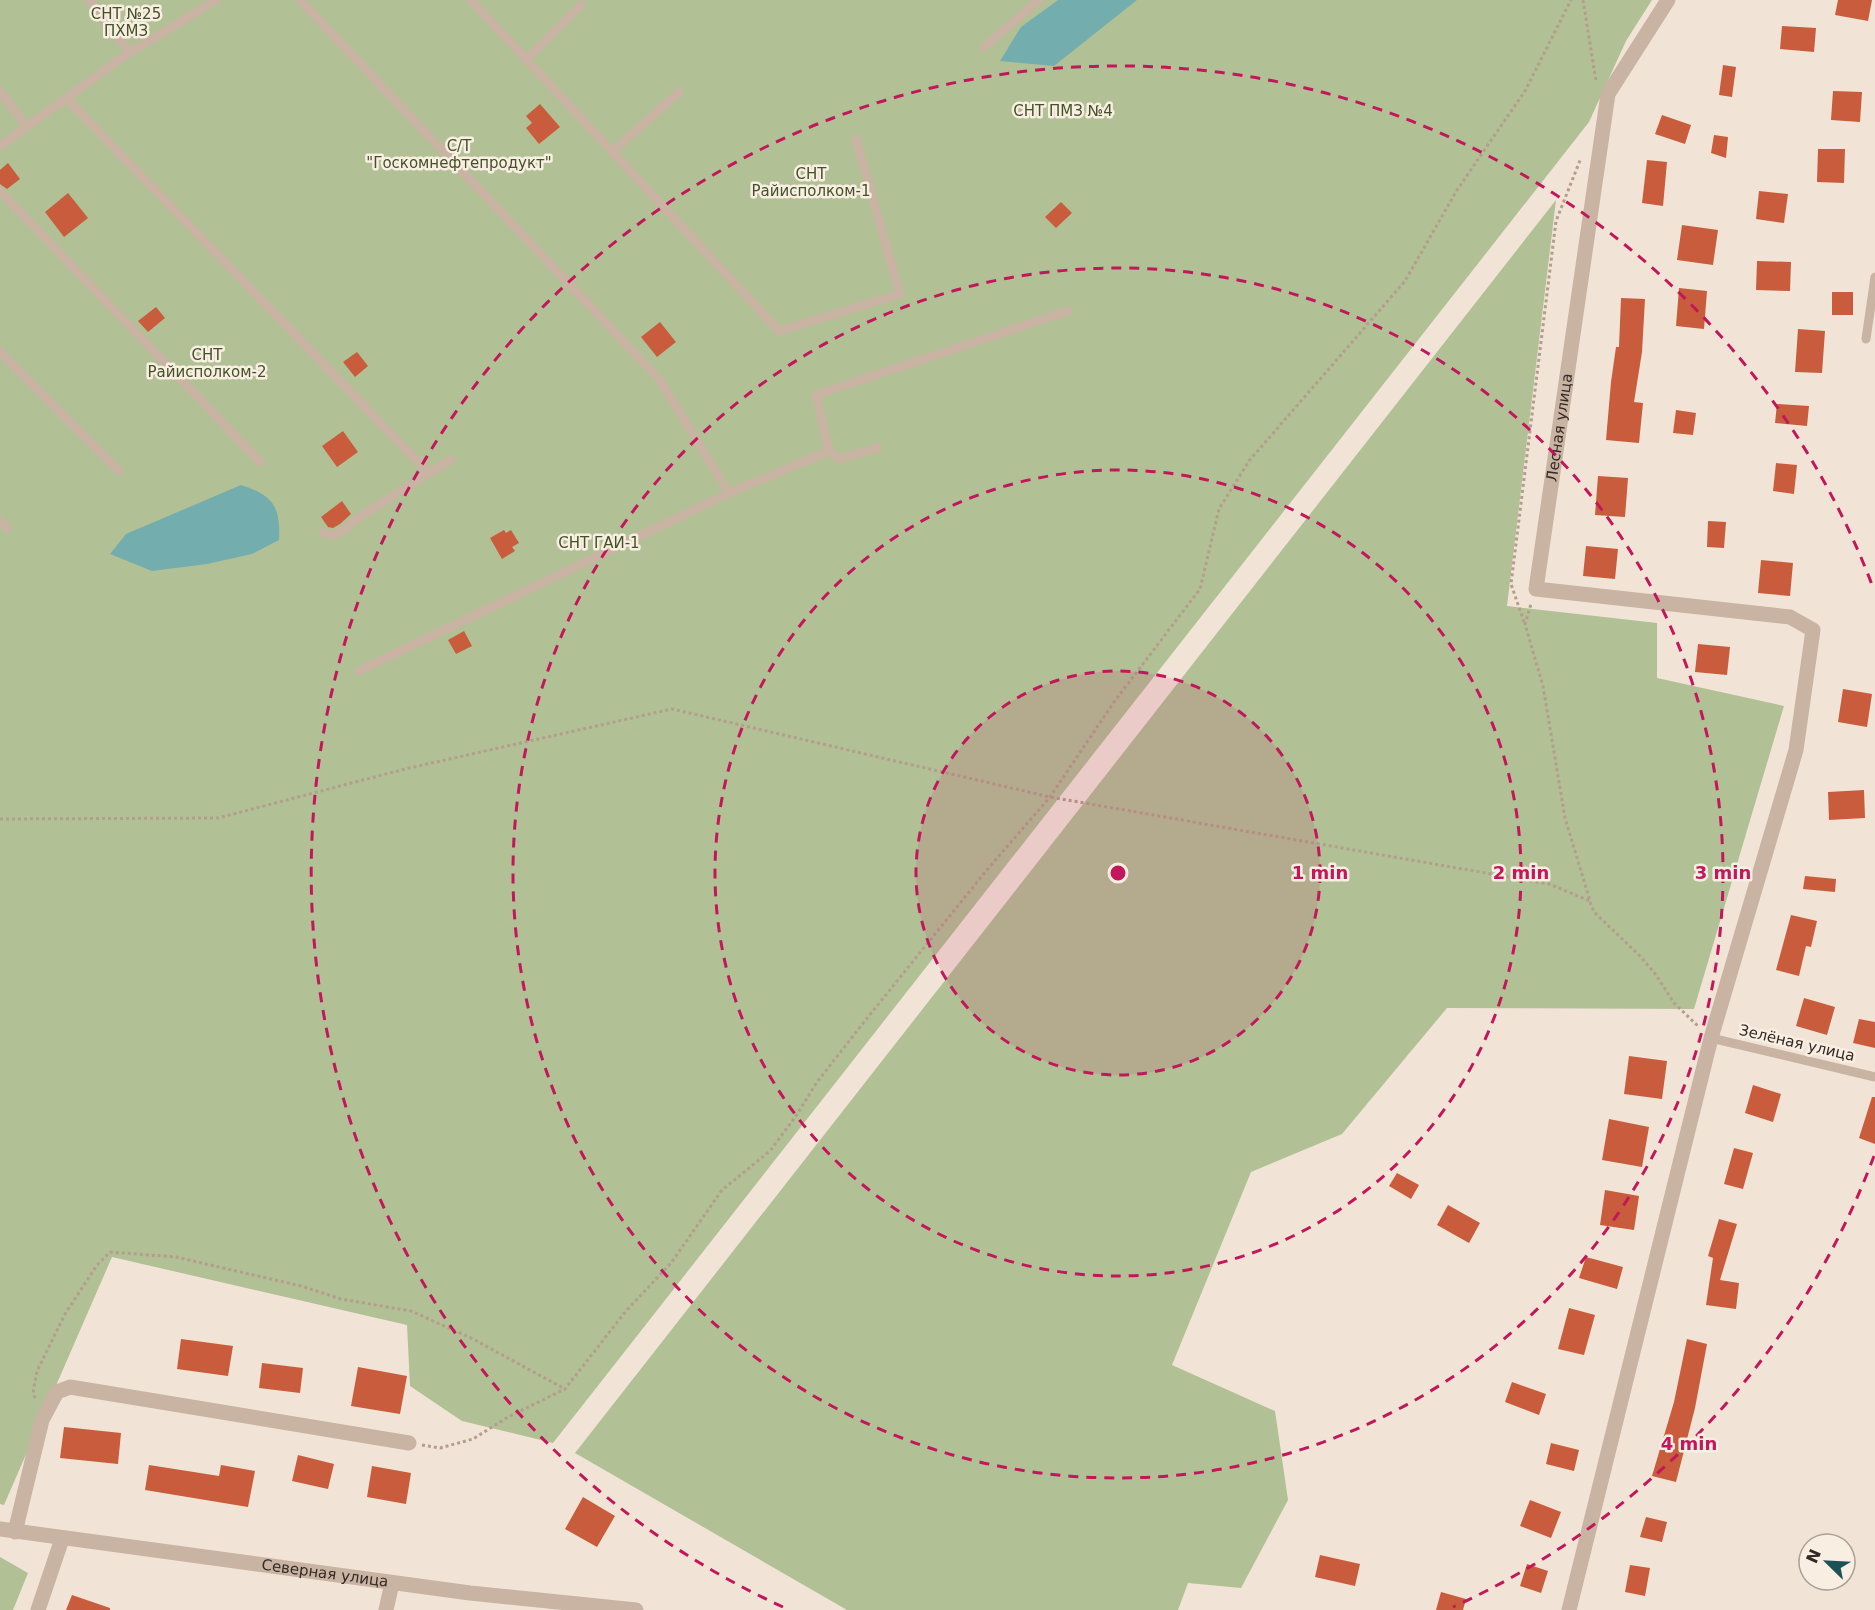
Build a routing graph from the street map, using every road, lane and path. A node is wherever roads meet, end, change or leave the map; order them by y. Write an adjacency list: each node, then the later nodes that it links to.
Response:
1 (90, 0): 11 (lane)
2 (216, 0): 11 (lane)
3 (300, 0): 33 (lane)
4 (471, 0): 12 (lane)
5 (1039, 0): 10 (lane)
6 (1571, 0): 38 (path)
7 (1583, 0): 13 (path)
8 (1668, 0): 35 (street, Лесная улица)
9 (581, 5): 12 (lane)
10 (984, 47)
11 (130, 53): 16 (lane)
12 (526, 60): 21 (lane)
13 (1598, 88)
14 (0, 91): 17 (lane)
15 (680, 92): 21 (lane)
16 (66, 98): 17 (lane); 32 (lane)
17 (27, 126): 19 (lane)
18 (856, 139): 21 (lane)
19 (0, 146)
20 (1585, 150): 36 (path)
21 (612, 152)
22 (0, 191): 30 (lane)
23 (1875, 277): 25 (lane)
24 (1068, 311): 28 (lane)
25 (1866, 339)
26 (0, 352): 31 (lane)
27 (877, 448): 28 (lane)
28 (829, 451): 33 (lane)
29 (451, 460): 32 (lane)
30 (260, 462)
31 (119, 471)
32 (429, 473): 34 (lane)
33 (729, 493): 37 (lane)
34 (323, 533)
35 (1536, 589): 36 (path); 41 (street)
36 (1525, 624): 40 (path)
37 (359, 671)
38 (1050, 797): 39 (path); 40 (path); 43 (path)
39 (0, 819)
40 (1590, 901): 41 (path)
41 (1711, 1038): 42 (lane, Зелёная улица); 52 (street)
42 (1875, 1077)
43 (565, 1389): 44 (path); 45 (path)
44 (42, 1420): 45 (street); 46 (street)
45 (410, 1443)
46 (8, 1530): 47 (street, Северная улица)
47 (62, 1539): 48 (street, Северная улица); 49 (street)
48 (392, 1583): 50 (street); 51 (street, Северная улица)
49 (38, 1610)
50 (386, 1610)
51 (636, 1610)
52 (1569, 1610)

